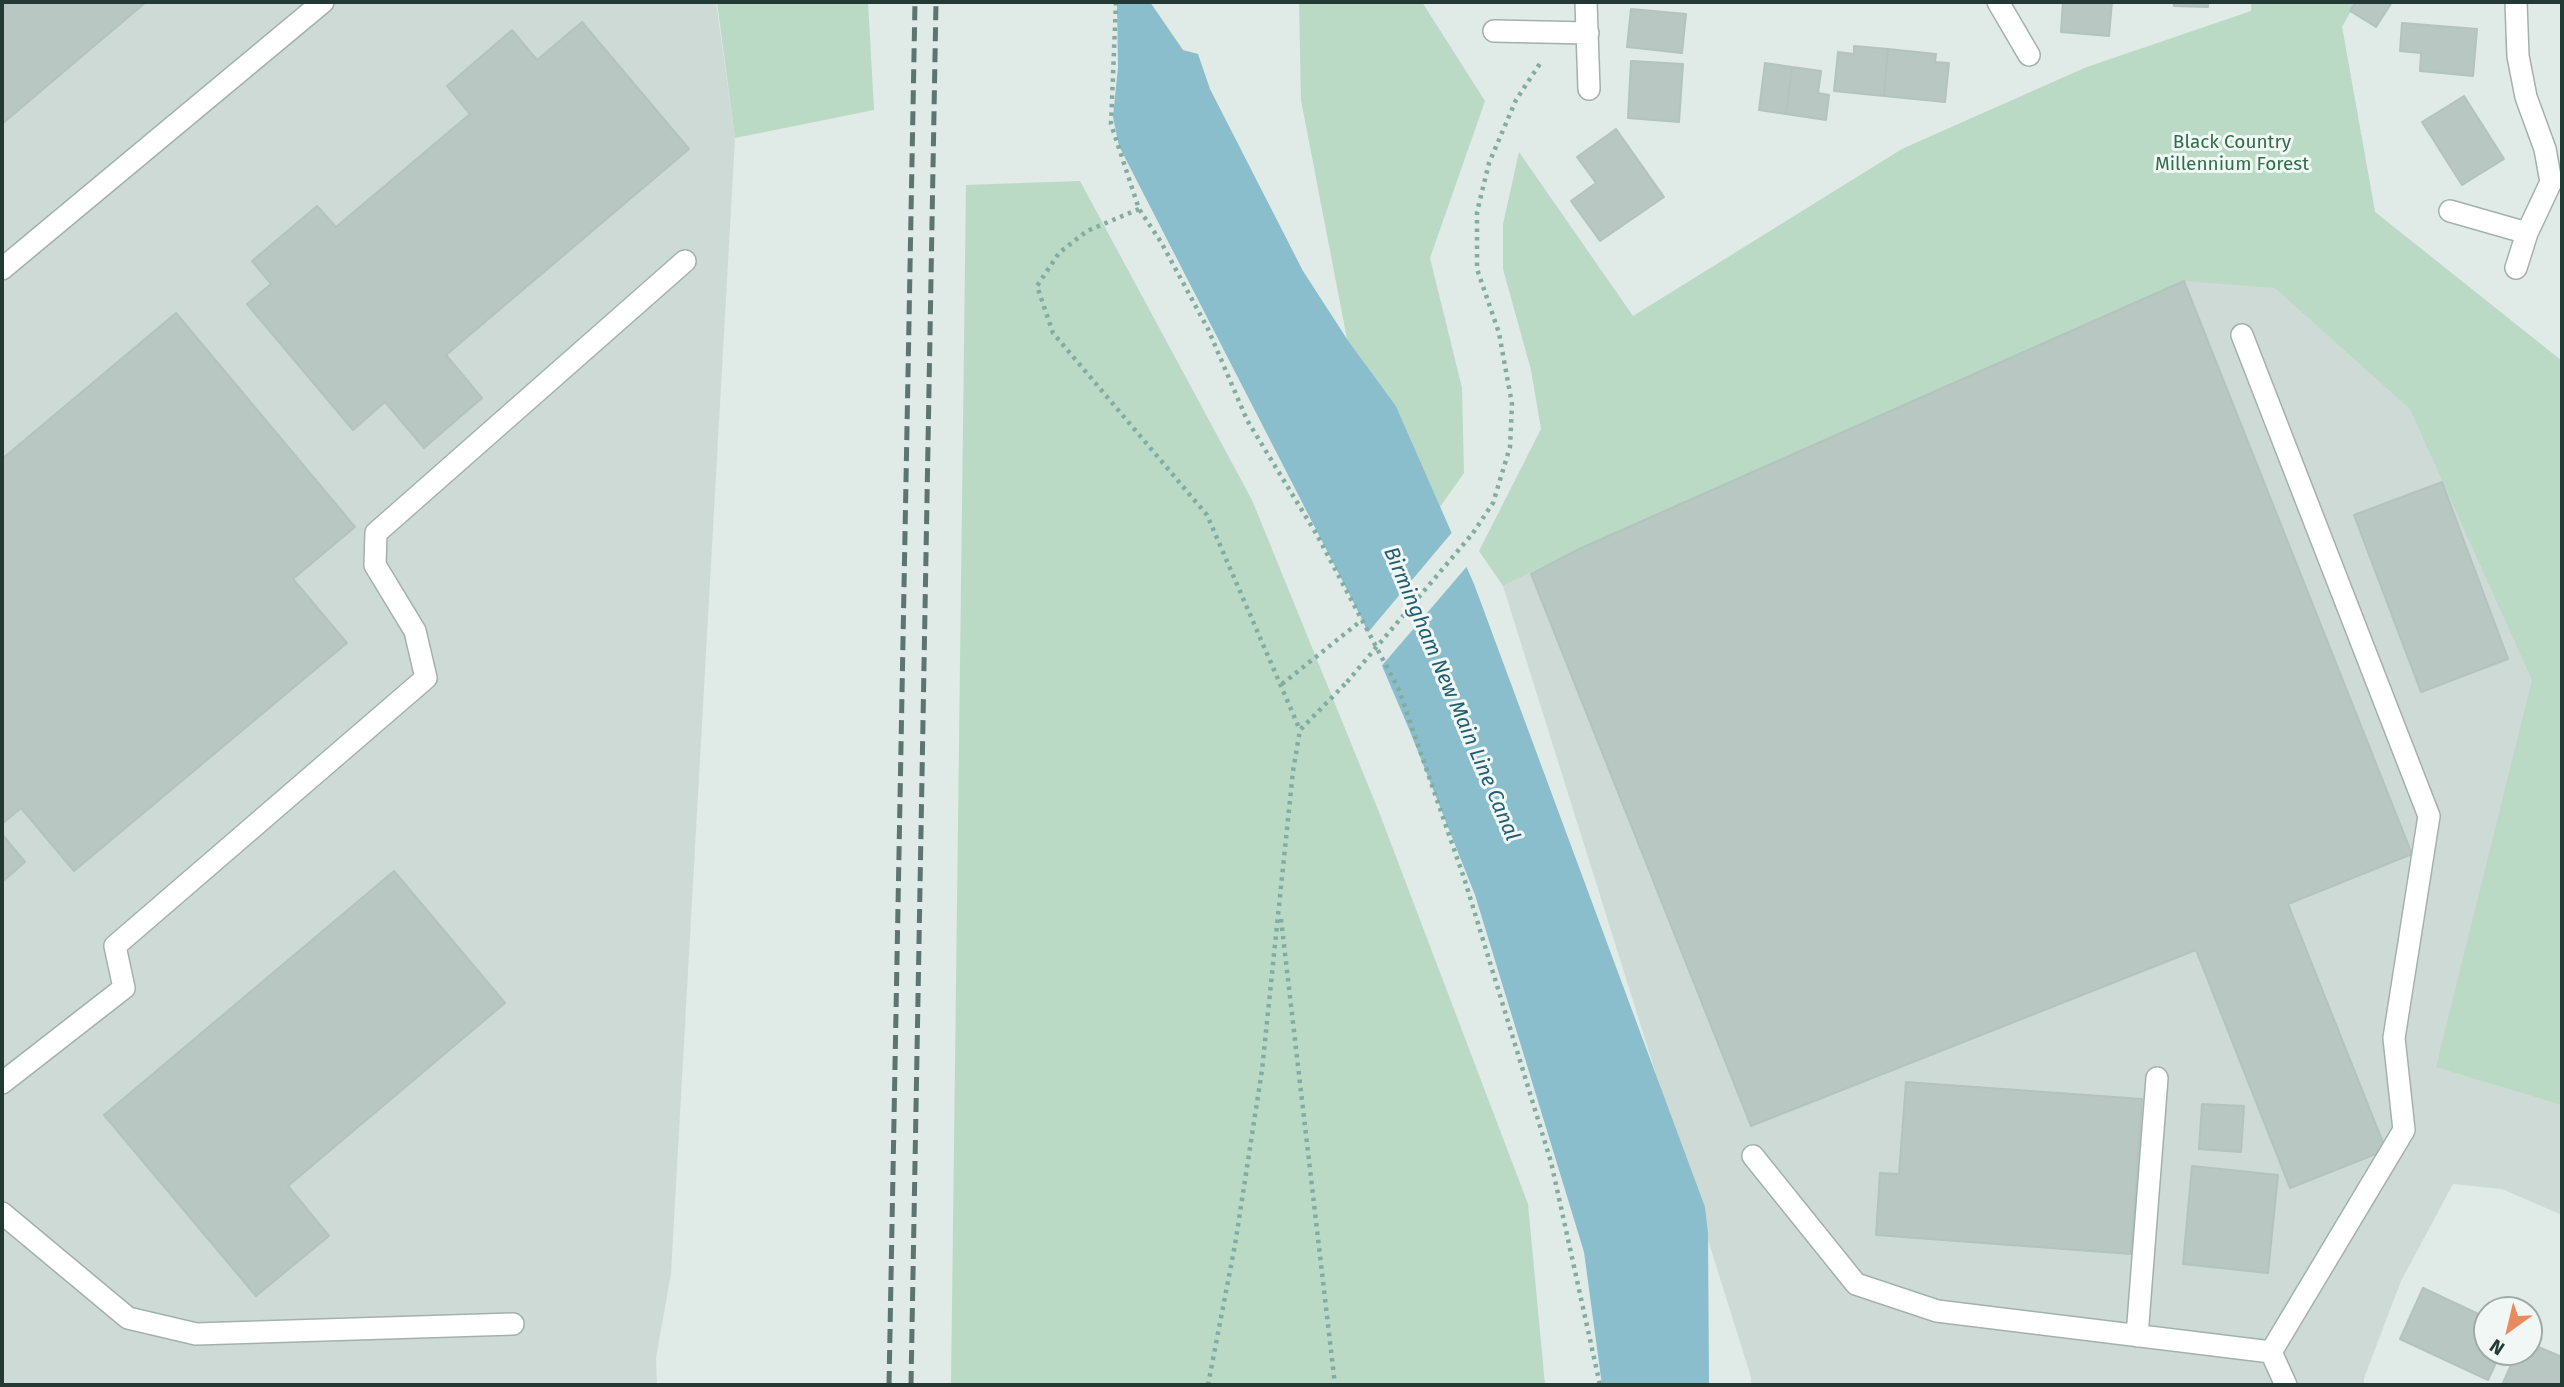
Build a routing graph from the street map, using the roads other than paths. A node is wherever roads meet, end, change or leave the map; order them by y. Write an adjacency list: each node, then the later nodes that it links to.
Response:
1 (323, 2): 13 (street)
2 (1586, 2): 6 (street)
3 (1998, 2): 7 (street)
4 (2516, 2): 10 (street)
5 (1494, 30): 6 (street)
6 (1588, 33): 8 (street)
7 (2029, 55)
8 (1589, 89)
9 (2449, 211): 10 (street)
10 (2527, 233): 12 (street)
11 (685, 261): 16 (street)
12 (2516, 268)
13 (2, 270)
14 (2242, 335): 21 (street)
15 (2157, 1078): 20 (street)
16 (2, 1083)
17 (1753, 1156): 20 (street)
18 (2, 1213): 19 (street)
19 (513, 1324)
20 (2137, 1336): 21 (street)
21 (2271, 1352): 22 (street)
22 (2286, 1385)

